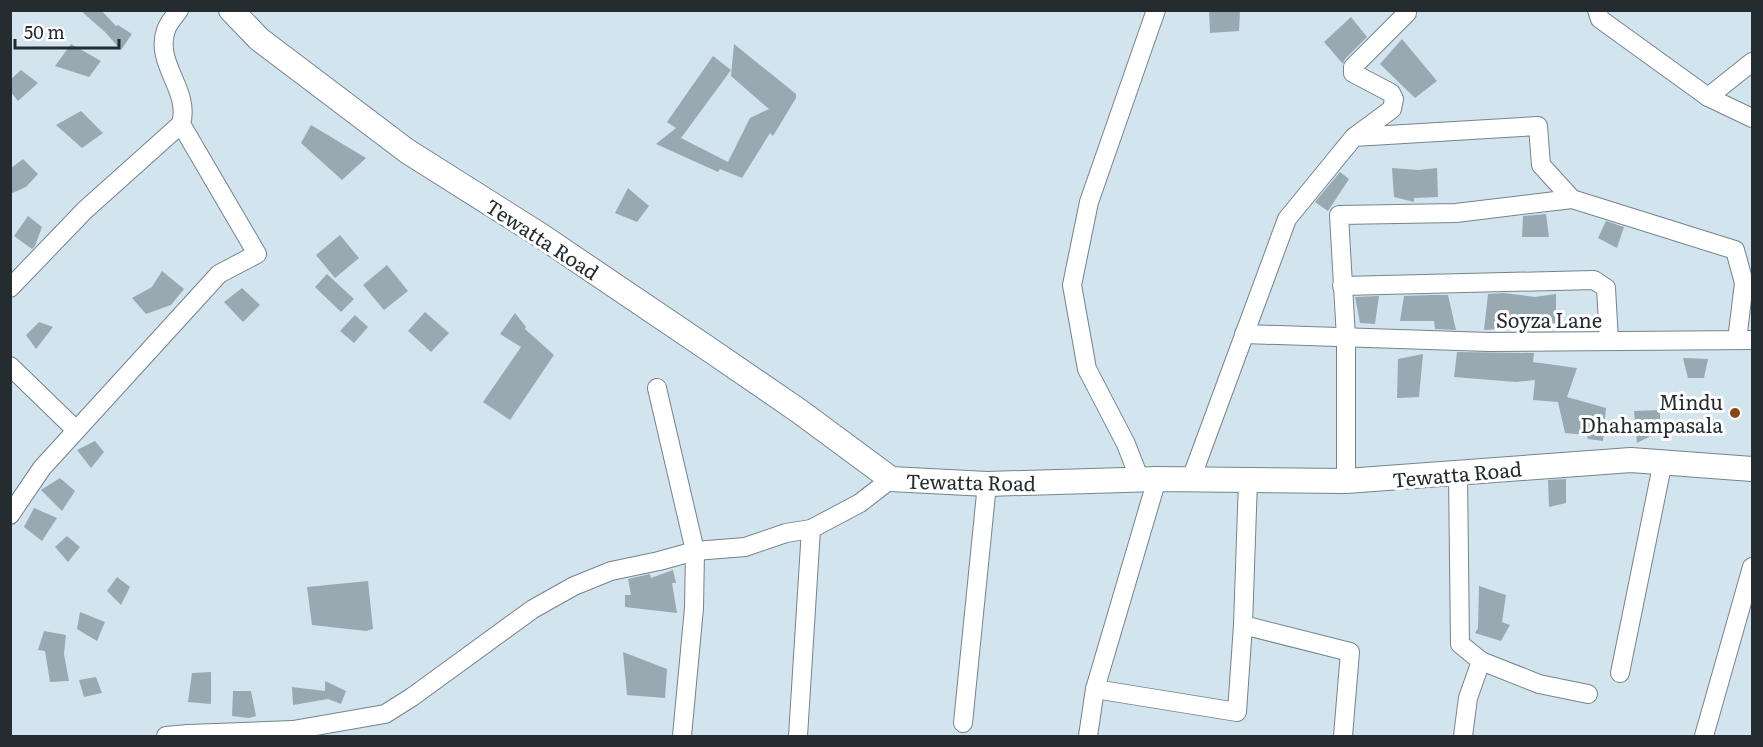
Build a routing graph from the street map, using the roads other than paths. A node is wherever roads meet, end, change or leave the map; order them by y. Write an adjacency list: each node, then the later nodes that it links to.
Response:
1 (179, 10): 9 (street)
2 (231, 10): 24 (main road, Tewatta Road)
3 (1156, 10): 26 (street)
4 (1597, 10): 7 (street)
5 (1407, 13): 10 (street)
6 (1752, 62): 7 (street)
7 (1708, 97): 8 (street)
8 (1752, 118)
9 (181, 124): 13 (street); 20 (street)
10 (1354, 137): 11 (street); 14 (street)
11 (1572, 199): 12 (street); 16 (street)
12 (1342, 286): 15 (street); 17 (street)
13 (10, 288)
14 (1244, 334): 15 (street, Soyza Lane); 25 (street)
15 (1346, 338): 17 (street, Soyza Lane); 28 (street)
16 (1745, 340): 17 (street, Soyza Lane)
17 (1609, 341)
18 (10, 366): 20 (street)
19 (657, 388): 32 (street)
20 (76, 430): 30 (street)
21 (1663, 461): 22 (main road, Tewatta Road); 23 (main road, Tewatta Road); 36 (street)
22 (1752, 469)
23 (1458, 473): 28 (main road, Tewatta Road); 35 (street)
24 (891, 479): 29 (main road, Tewatta Road); 31 (street)
25 (1191, 479): 26 (main road, Tewatta Road); 27 (main road, Tewatta Road)
26 (1149, 480): 29 (main road, Tewatta Road); 37 (street)
27 (1248, 480): 28 (main road, Tewatta Road); 34 (street)
28 (1346, 481)
29 (987, 483): 39 (street)
30 (10, 515)
31 (810, 529): 32 (street); 42 (street)
32 (695, 551): 40 (street); 41 (street)
33 (1752, 567): 46 (street)
34 (1243, 625): 37 (street); 44 (street)
35 (1481, 661): 38 (street); 45 (street)
36 (1620, 674)
37 (1095, 689): 43 (street)
38 (1588, 694)
39 (963, 723)
40 (175, 736)
41 (682, 736)
42 (798, 736)
43 (1088, 736)
44 (1342, 736)
45 (1463, 736)
46 (1704, 736)

